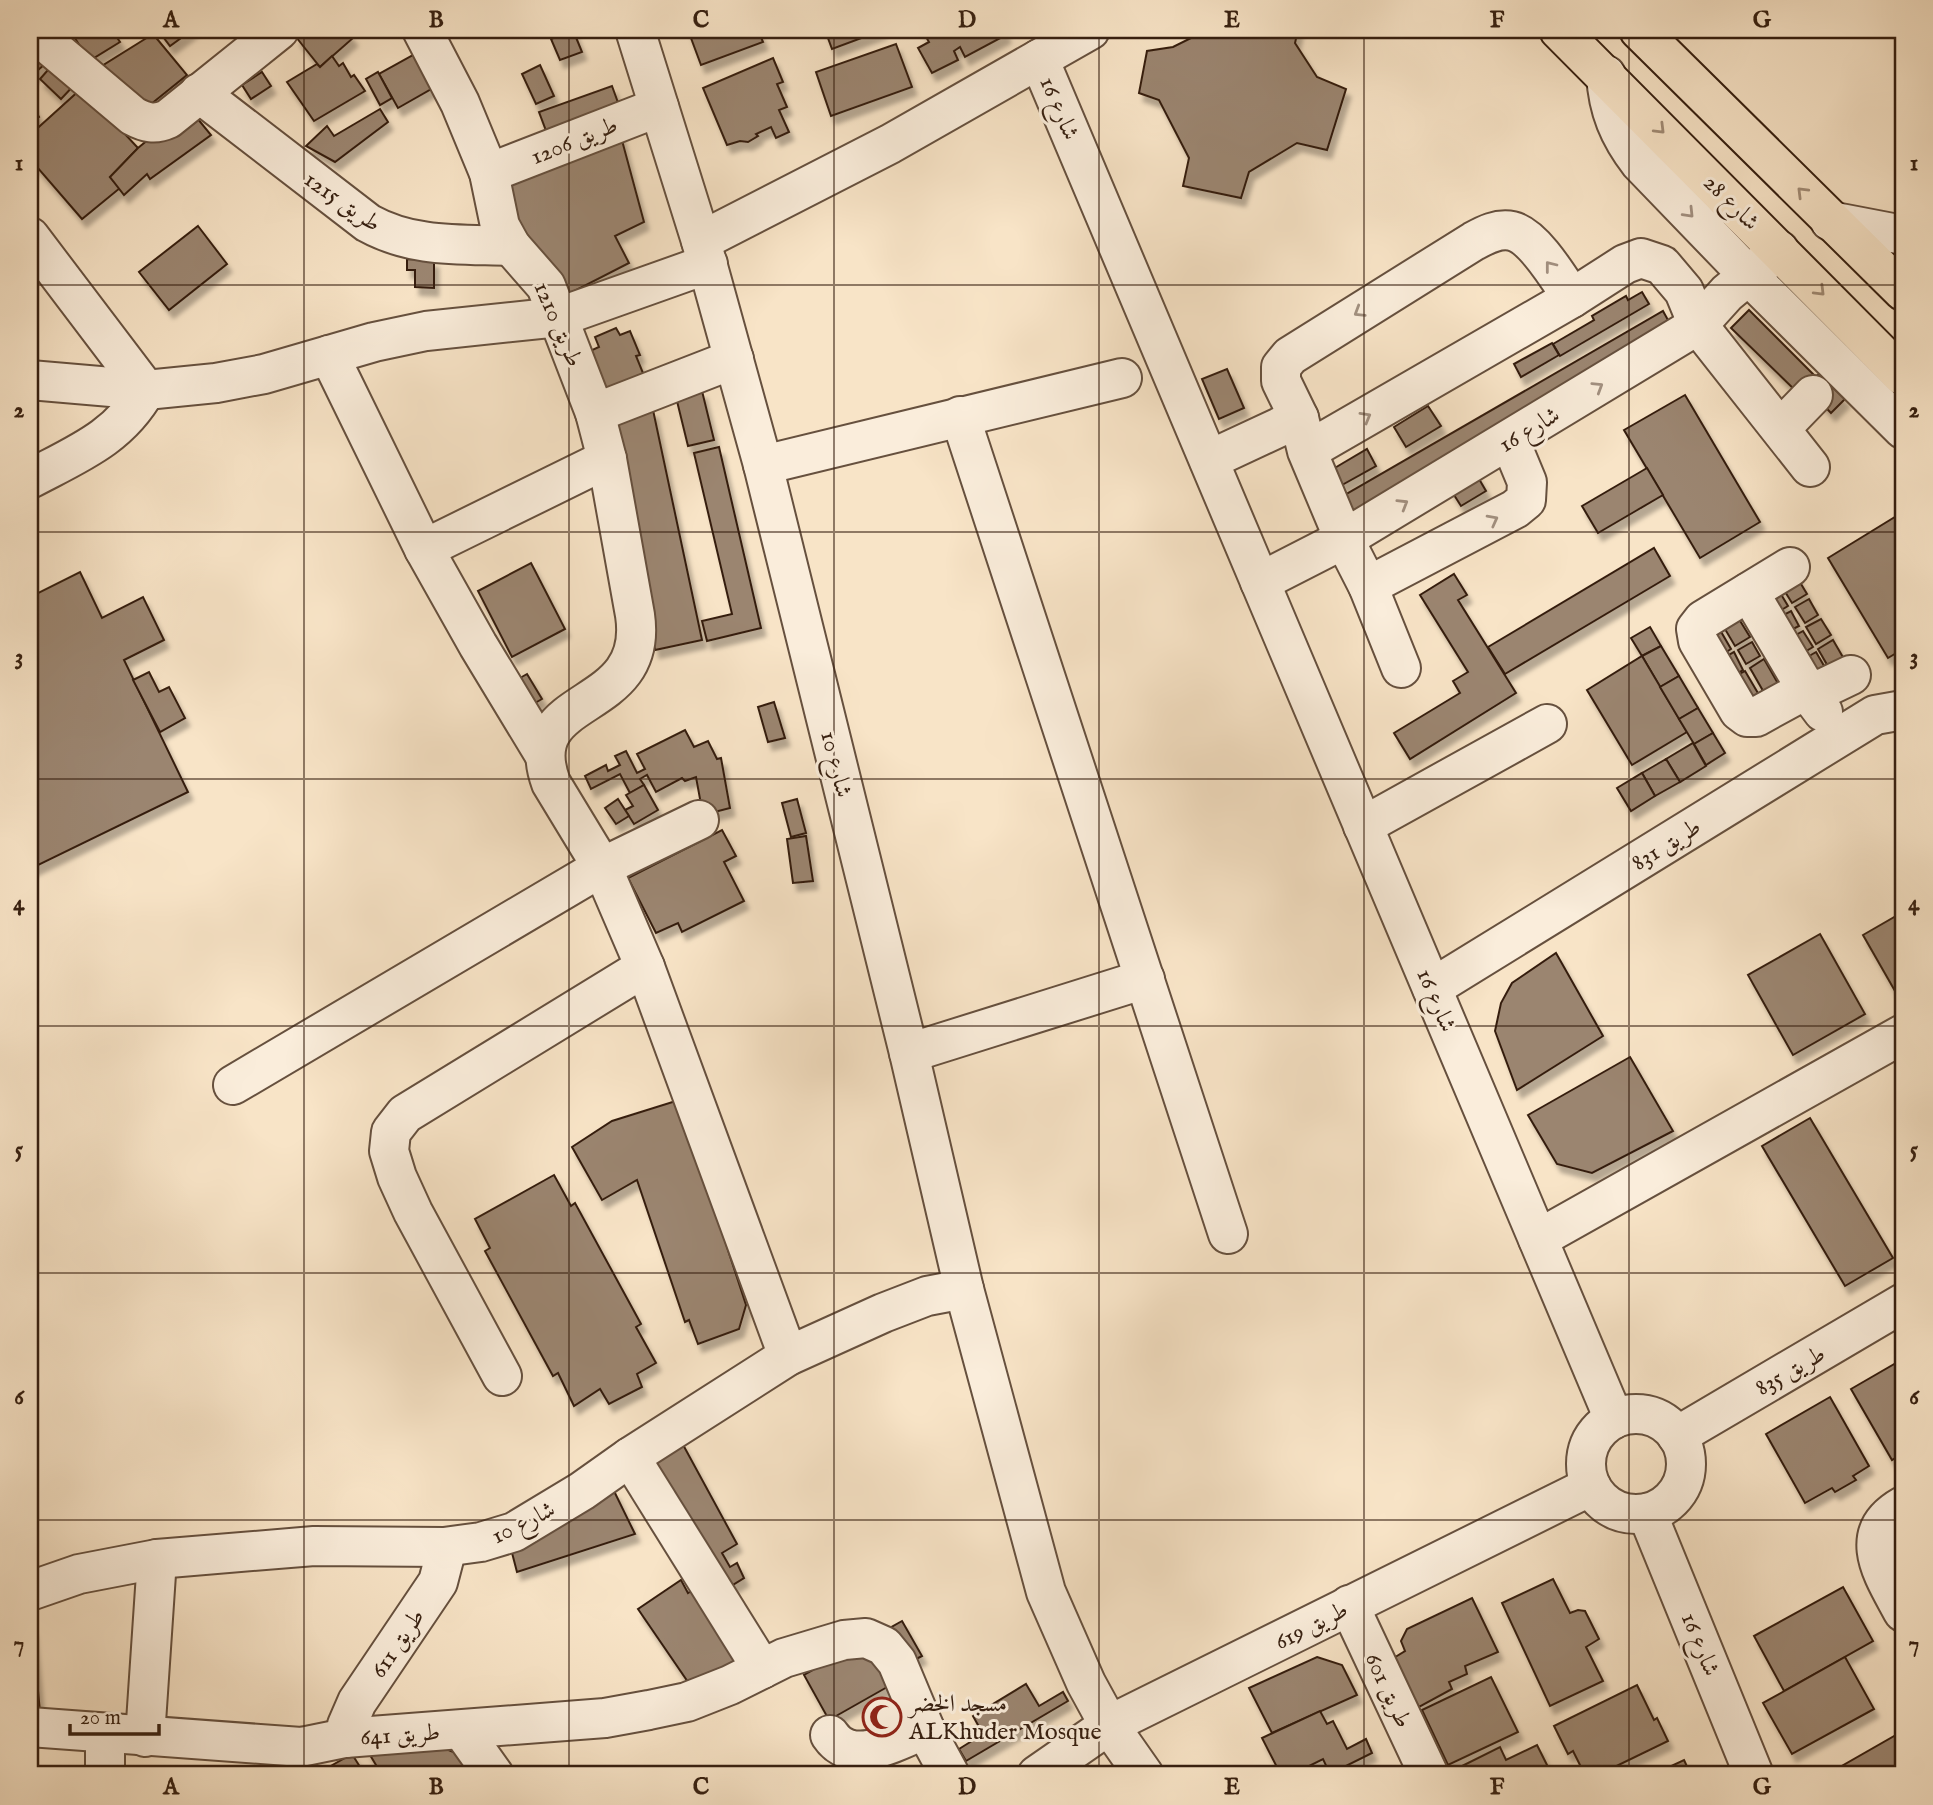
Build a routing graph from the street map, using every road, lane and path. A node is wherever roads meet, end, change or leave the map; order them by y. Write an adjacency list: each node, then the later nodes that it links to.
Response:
1 (31, 30): 10 (street)
2 (279, 30): 10 (street)
3 (422, 30): 12 (street, طريق 1210)
4 (635, 30): 11 (street)
5 (1090, 30): 8 (street, شارع 16)
6 (1559, 30): 9 (main road, شارع 28)
7 (1639, 30): 13 (main road, one-way to 7)
8 (1039, 59): 18 (street, شارع 16); 38 (street, شارع 16)
9 (1606, 75): 17 (main road, شارع 28, one-way to 17); 19 (street, one-way to 19)
10 (187, 104): 16 (street, طريق 1215)
11 (659, 107): 12 (street, طريق 1206); 18 (street)
12 (489, 173): 16 (street, طريق 1210)
13 (1830, 221): 14 (street); 20 (main road)
14 (1903, 235)
15 (30, 237): 30 (street)
16 (511, 246): 22 (street, طريق 1210)
17 (1779, 250): 19 (street, شارع 16); 26 (main road, شارع 28, one-way to 26)
18 (705, 252): 22 (street, شارع 16); 25 (street, شارع 10)
19 (1748, 275): 23 (street, شارع 16); 29 (street)
20 (1903, 291)
21 (1572, 298): 23 (street); 35 (street, one-way to 21); 35 (street, one-way to 35)
22 (559, 317): 24 (street, شارع 16); 31 (street, طريق 1210)
23 (1698, 325): 33 (street); 36 (street, شارع 16, one-way to 23)
24 (329, 355): 30 (street, شارع 16); 43 (street)
25 (734, 359): 31 (street); 39 (street, شارع 10)
26 (1902, 372)
27 (1122, 378): 32 (street)
28 (30, 380): 30 (street, شارع 16)
29 (1827, 381): 33 (street); 34 (street)
30 (146, 390): 41 (street)
31 (595, 413): 37 (street, طريق 1210)
32 (960, 416): 39 (street); 59 (street)
33 (1781, 428): 40 (street)
34 (1903, 429)
35 (1303, 435): 38 (street); 42 (street)
36 (1510, 441): 42 (street, شارع 16, one-way to 36); 46 (street, one-way to 36)
37 (607, 459): 43 (street); 54 (street, طريق 1210)
38 (1209, 460): 45 (street, شارع 16)
39 (763, 465): 62 (street, شارع 10)
40 (1810, 467)
41 (30, 479)
42 (1344, 539): 45 (street, شارع 16); 46 (street)
43 (425, 549): 54 (street)
44 (1790, 567): 47 (street)
45 (1260, 582): 56 (street, شارع 16)
46 (1368, 586): 48 (street)
47 (1749, 592): 50 (street); 50 (street)
48 (1401, 668)
49 (1851, 675): 50 (street)
50 (1808, 692): 53 (street)
51 (1903, 710): 53 (street, طريق 831)
52 (1547, 724): 56 (street)
53 (1841, 736): 60 (street, طريق 831)
54 (544, 754): 57 (street)
55 (699, 820): 57 (street)
56 (1363, 827): 60 (street, شارع 16)
57 (602, 867): 58 (street); 63 (street)
58 (645, 967): 68 (street); 69 (street)
59 (1144, 979): 62 (street); 64 (street)
60 (1432, 988): 65 (street, شارع 16)
61 (1903, 1034): 65 (street)
62 (909, 1053): 66 (street, شارع 10)
63 (233, 1085)
64 (1228, 1234)
65 (1538, 1239): 70 (street, شارع 16)
66 (964, 1289): 68 (street, شارع 10); 82 (street, شارع 10)
67 (1903, 1303): 71 (street, طريق 835)
68 (788, 1356): 72 (street, شارع 10)
69 (502, 1376)
70 (1614, 1419): 71 (street); 73 (street)
71 (1677, 1436): 75 (street)
72 (630, 1457): 76 (street, شارع 10); 81 (street)
73 (1591, 1486): 75 (street); 79 (street, طريق 619)
74 (1903, 1506): 80 (street)
75 (1647, 1513): 97 (street, شارع 16)
76 (444, 1546): 77 (street, شارع 10); 89 (street, طريق 611)
77 (157, 1559): 78 (street, شارع 10); 88 (street)
78 (30, 1591)
79 (1349, 1605): 82 (street, طريق 619); 96 (street, طريق 601)
80 (1903, 1612)
81 (773, 1664): 84 (street, طريق 641); 85 (street, طريق 641)
82 (1109, 1725): 94 (street, طريق 619); 95 (street, شارع 10)
83 (30, 1727): 86 (street, طريق 641)
84 (925, 1729): 87 (street); 93 (street)
85 (462, 1730): 89 (street, طريق 641); 92 (street)
86 (105, 1734): 88 (street, طريق 641); 91 (street)
87 (830, 1735)
88 (145, 1737): 90 (street, طريق 641)
89 (345, 1738): 90 (street, طريق 641)
90 (302, 1761)
91 (105, 1775)
92 (494, 1775)
93 (950, 1775)
94 (1037, 1775)
95 (1144, 1775)
96 (1429, 1775)
97 (1754, 1775)

